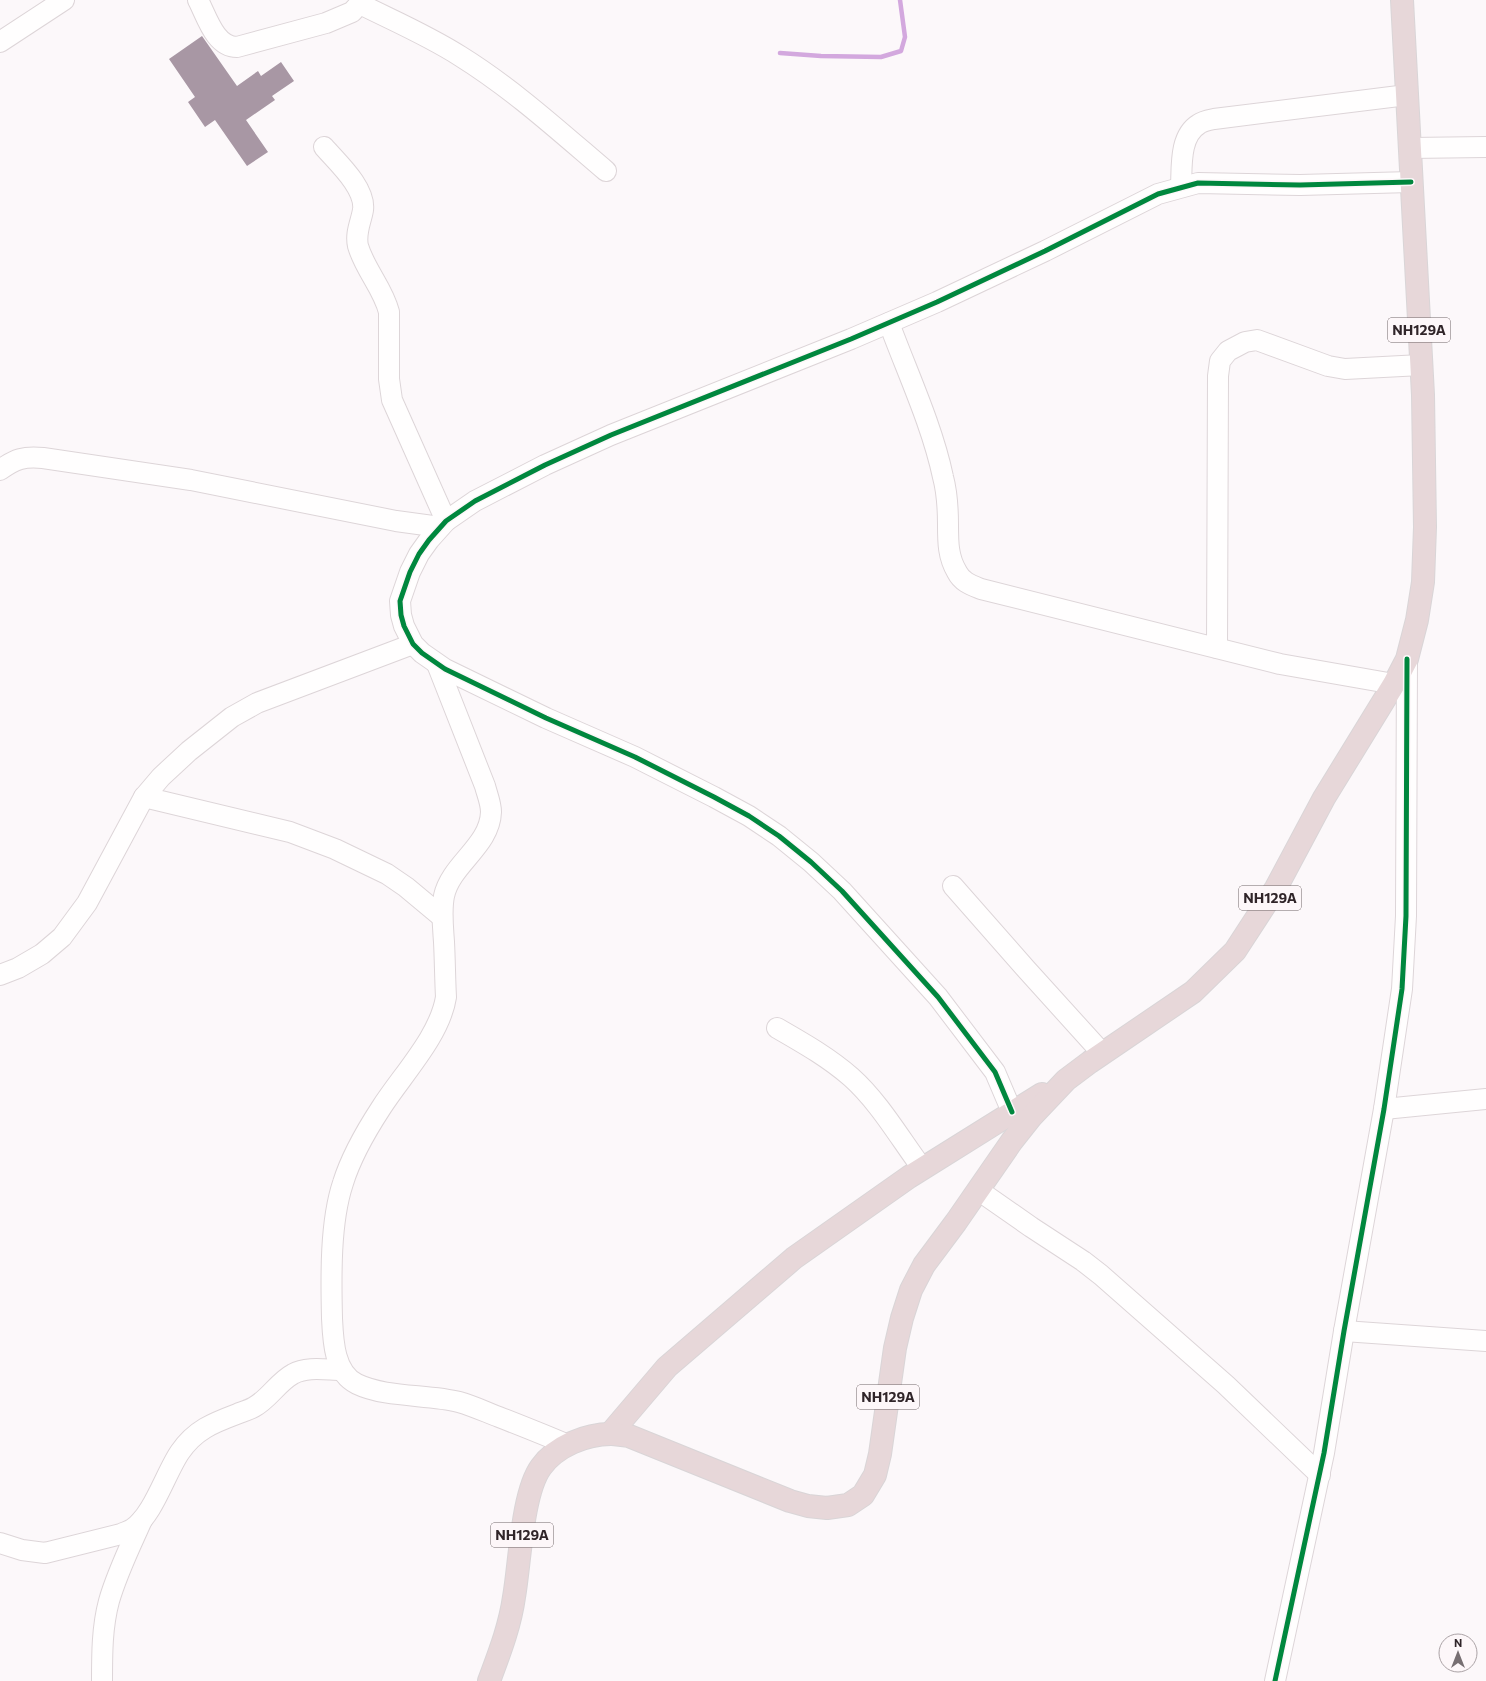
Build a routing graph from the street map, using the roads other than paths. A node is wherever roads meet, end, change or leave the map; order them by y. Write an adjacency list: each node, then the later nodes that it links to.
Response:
1 (64, 0): 5 (street)
2 (198, 0): 4 (street)
3 (1402, 0): 6 (highway, NH129A)
4 (362, 2): 10 (street)
5 (0, 42)
6 (1407, 96): 9 (highway, NH129A); 12 (street)
7 (324, 147): 16 (street)
8 (1486, 147): 9 (street)
9 (1410, 148): 11 (highway, NH129A)
10 (606, 171)
11 (1412, 182): 12 (street); 14 (highway, NH129A)
12 (1181, 187): 13 (street)
13 (888, 323): 16 (street); 18 (street)
14 (1421, 365): 18 (street); 19 (highway, NH129A)
15 (0, 470): 16 (street)
16 (443, 524): 17 (street)
17 (413, 644): 20 (street); 22 (street)
18 (1217, 648): 21 (street)
19 (1408, 659): 21 (highway, NH129A); 30 (street)
20 (437, 664): 24 (street); 31 (street)
21 (1394, 684): 27 (highway, NH129A)
22 (144, 797): 24 (street); 25 (street)
23 (953, 886): 27 (street)
24 (442, 917): 36 (street)
25 (0, 975)
26 (777, 1028): 32 (street)
27 (1102, 1054): 28 (highway, NH129A)
28 (1066, 1080): 31 (highway, NH129A); 33 (highway, NH129A)
29 (1486, 1099): 30 (street)
30 (1384, 1109): 34 (street)
31 (1012, 1112): 32 (highway, NH129A)
32 (922, 1168): 37 (highway, NH129A)
33 (978, 1190): 37 (highway, NH129A); 39 (street)
34 (1344, 1331): 35 (street); 39 (street)
35 (1486, 1341)
36 (341, 1370): 38 (street); 40 (street)
37 (610, 1434): 38 (highway, NH129A)
38 (568, 1444): 43 (highway, NH129A)
39 (1320, 1475): 44 (street)
40 (142, 1520): 41 (street); 42 (street)
41 (0, 1543)
42 (102, 1681)
43 (489, 1681)
44 (1275, 1681)

